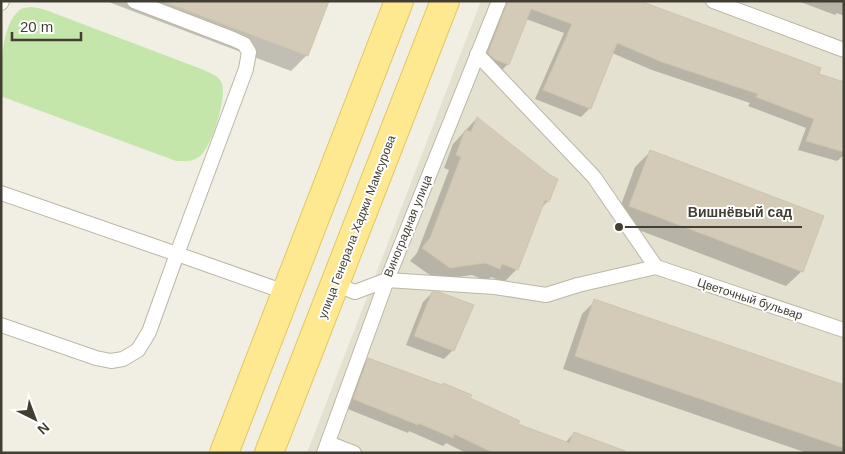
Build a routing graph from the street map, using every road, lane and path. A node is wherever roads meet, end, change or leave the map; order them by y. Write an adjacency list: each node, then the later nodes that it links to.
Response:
1 (134, 1): 9 (lane)
2 (399, 1): 13 (main road)
3 (445, 1): 12 (main road, улица Генерала Хаджи Мамсурова)
4 (499, 1): 7 (lane, Виноградная улица)
5 (713, 1): 6 (lane)
6 (844, 50)
7 (477, 54): 10 (lane); 11 (lane, Виноградная улица)
8 (1, 193): 9 (lane)
9 (177, 254): 13 (lane); 14 (lane)
10 (656, 267): 11 (lane); 15 (lane, Цветочный бульвар)
11 (387, 280): 12 (lane); 18 (lane, Виноградная улица)
12 (335, 284): 17 (main road, улица Генерала Хаджи Мамсурова)
13 (285, 292): 16 (main road)
14 (1, 326)
15 (844, 330)
16 (235, 422): 17 (main road); 19 (main road)
17 (272, 444)
18 (326, 448): 20 (lane)
19 (224, 453)
20 (354, 453)

